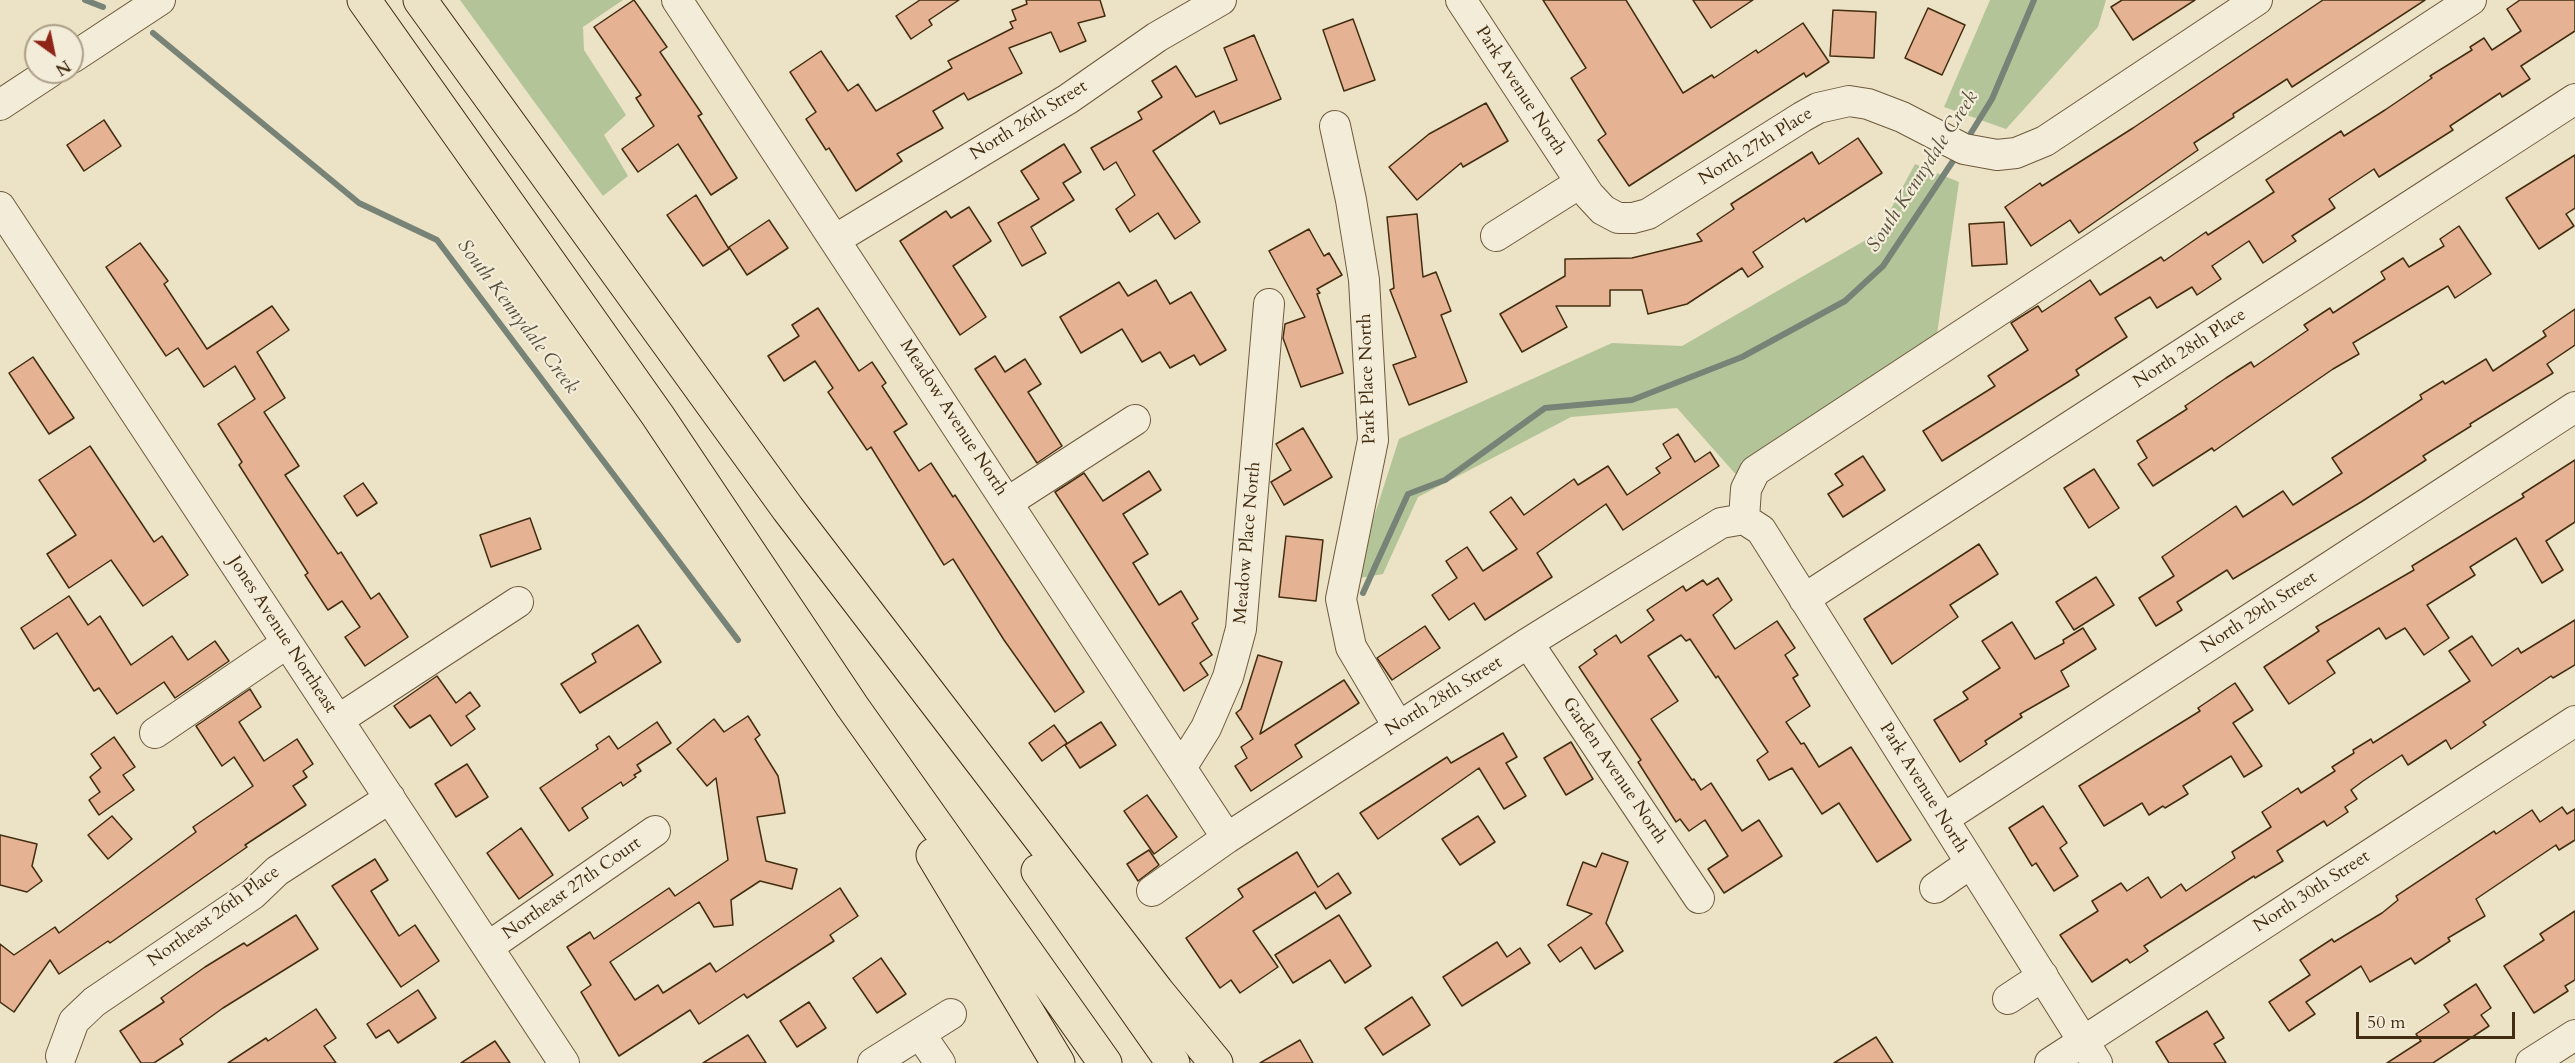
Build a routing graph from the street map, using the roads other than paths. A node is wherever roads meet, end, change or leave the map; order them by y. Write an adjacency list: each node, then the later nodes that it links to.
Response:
1 (160, 0): 9 (street)
2 (364, 0): 20 (highway)
3 (420, 0): 23 (highway)
4 (677, 0): 17 (street, Meadow Avenue North)
5 (1221, 0): 17 (street, North 26th Street)
6 (1461, 0): 14 (street, Park Avenue North)
7 (2257, 0): 14 (street, North 27th Place)
8 (2471, 0): 24 (street)
9 (84, 50)
10 (32, 84): 12 (street)
11 (2575, 99): 25 (street, North 28th Place)
12 (0, 105)
13 (1335, 126): 31 (street, Park Place North)
14 (1580, 183): 16 (street)
15 (0, 207): 27 (street, Jones Avenue Northeast)
16 (1496, 236)
17 (836, 239): 22 (street, Meadow Avenue North)
18 (1269, 304): 33 (street, Meadow Place North)
19 (2575, 407): 35 (street, North 29th Street)
20 (658, 417): 53 (highway); 54 (highway)
21 (1135, 420): 22 (street)
22 (1008, 502): 33 (street, Meadow Avenue North)
23 (788, 509): 55 (highway); 56 (highway)
24 (1744, 519): 25 (street, Park Avenue North); 28 (street, North 28th Street)
25 (1804, 599): 35 (street, Park Avenue North)
26 (518, 602): 29 (street)
27 (287, 643): 29 (street, Jones Avenue Northeast); 32 (street)
28 (1528, 643): 31 (street, North 28th Street); 41 (street, Garden Avenue North)
29 (338, 720): 34 (street, Jones Avenue Northeast)
30 (2575, 722): 48 (street, North 30th Street)
31 (1398, 726): 37 (street, North 28th Street)
32 (155, 733)
33 (1181, 768): 37 (street, Meadow Avenue North)
34 (390, 798): 42 (street, Jones Avenue Northeast); 49 (street, Northeast 26th Place)
35 (1943, 819): 38 (street, Park Avenue North)
36 (656, 831): 42 (street, Northeast 27th Court)
37 (1227, 838): 40 (street, North 28th Street)
38 (1971, 863): 39 (street); 43 (street, Park Avenue North)
39 (1935, 888)
40 (1152, 891)
41 (1699, 898)
42 (488, 947): 50 (street, Jones Avenue Northeast)
43 (2043, 976): 44 (street); 48 (street, Park Avenue North)
44 (2008, 999)
45 (951, 1014): 46 (street)
46 (920, 1034): 51 (street); 52 (street)
47 (2575, 1035): 58 (street)
48 (2090, 1052): 57 (street, North 30th Street)
49 (61, 1056)
50 (564, 1063)
51 (873, 1063)
52 (940, 1063)
53 (1058, 1063)
54 (1105, 1063)
55 (1173, 1063)
56 (1216, 1063)
57 (2050, 1063)
58 (2531, 1063)

